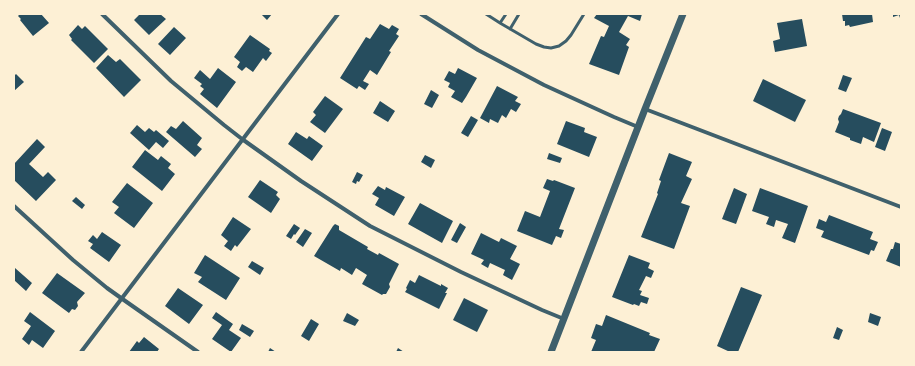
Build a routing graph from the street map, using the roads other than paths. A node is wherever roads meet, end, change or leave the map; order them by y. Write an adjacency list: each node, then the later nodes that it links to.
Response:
1 (102, 14): 13 (street)
2 (338, 14): 13 (street)
3 (420, 14): 12 (street)
4 (486, 14): 9 (lane)
5 (506, 14): 9 (lane)
6 (519, 14): 10 (lane)
7 (584, 14): 10 (lane)
8 (683, 14): 11 (street)
9 (500, 23): 10 (lane)
10 (510, 29)
11 (645, 109): 12 (street); 15 (street)
12 (638, 126): 17 (street)
13 (242, 139): 16 (street); 17 (street)
14 (14, 206): 16 (street)
15 (901, 207)
16 (121, 298): 18 (street); 19 (street)
17 (564, 319): 20 (street)
18 (81, 352)
19 (198, 352)
20 (552, 352)

